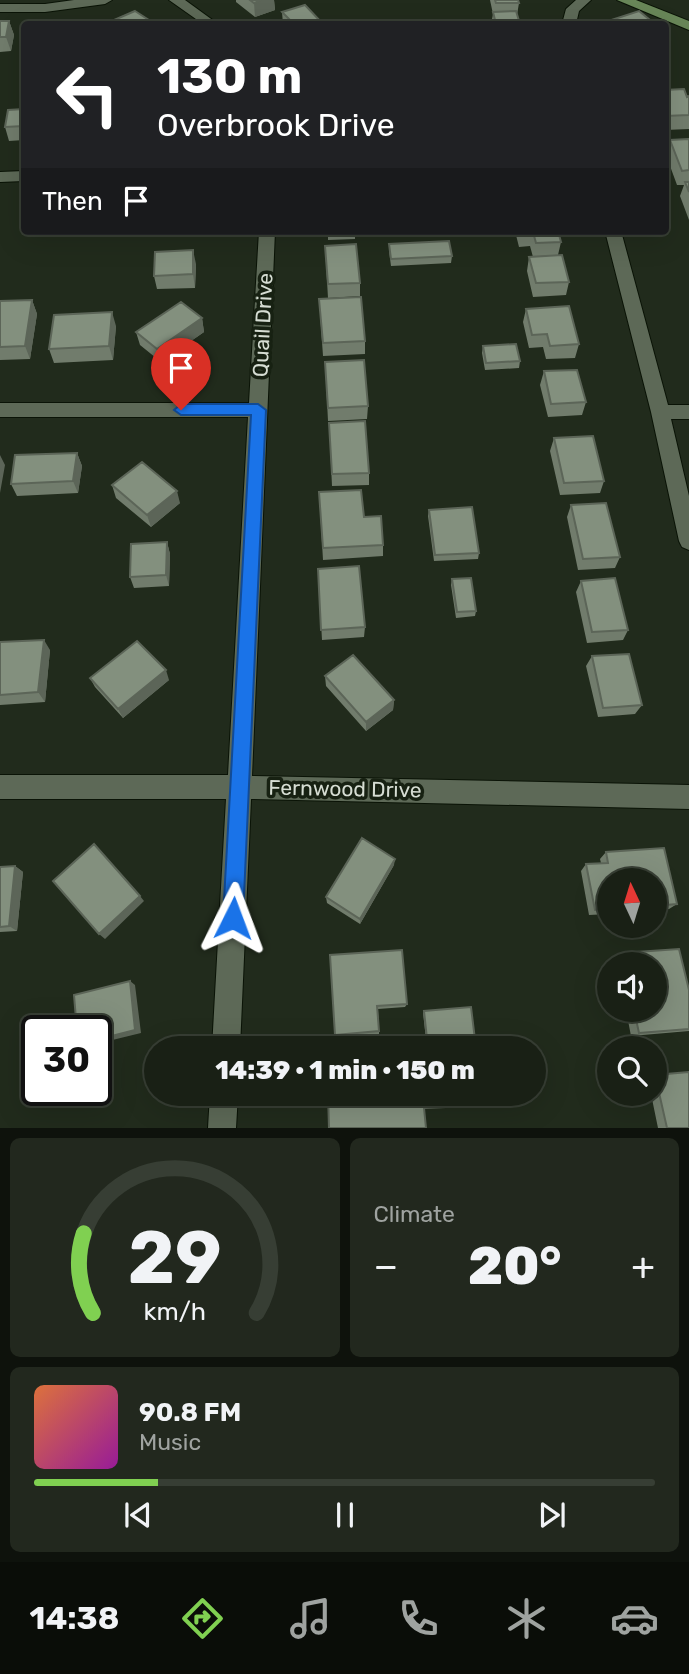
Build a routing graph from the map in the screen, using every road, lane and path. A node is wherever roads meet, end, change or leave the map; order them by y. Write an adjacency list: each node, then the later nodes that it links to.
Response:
1 (105, 0): 6 (street)
2 (176, 0): 7 (street)
3 (559, 0): 8 (street)
4 (584, 0): 9 (street)
5 (632, 1): 10 (main road)
6 (0, 8)
7 (207, 21)
8 (569, 21)
9 (569, 21)
10 (689, 26)
11 (0, 177): 12 (street)
12 (21, 177)
13 (267, 235): 15 (street, Quail Drive)
14 (614, 235): 17 (street)
15 (258, 410): 16 (street); 21 (street, Quail Drive)
16 (0, 411)
17 (660, 412): 18 (street); 19 (street)
18 (689, 412)
19 (689, 541)
20 (0, 787): 21 (street, Fernwood Drive)
21 (240, 787): 22 (street, Fernwood Drive); 23 (street, Quail Drive)
22 (689, 797)
23 (227, 1036)
24 (223, 1106): 25 (street)
25 (222, 1128)

